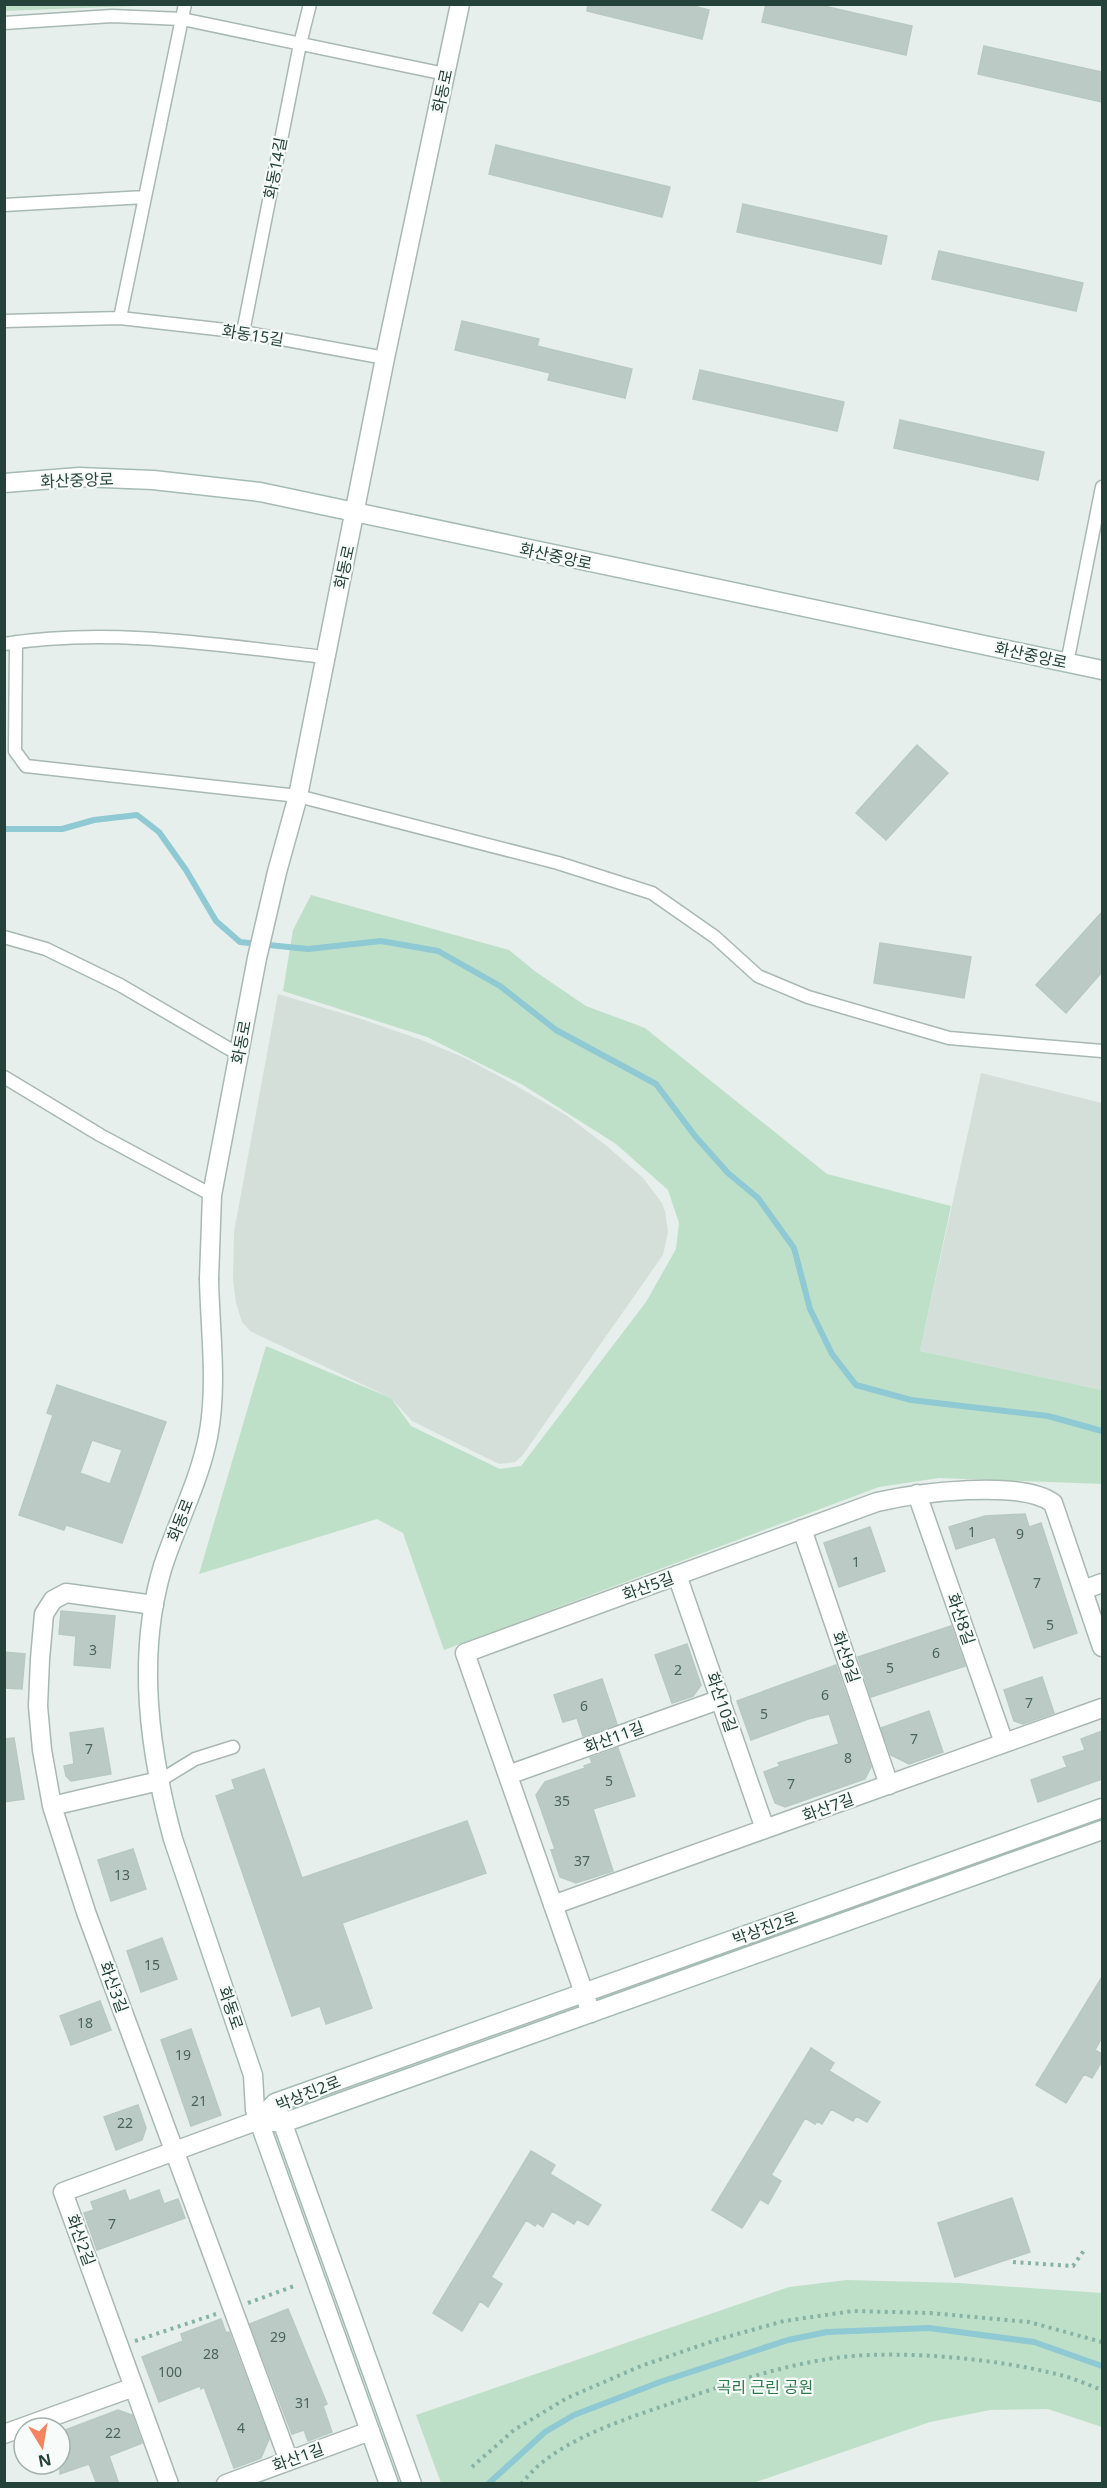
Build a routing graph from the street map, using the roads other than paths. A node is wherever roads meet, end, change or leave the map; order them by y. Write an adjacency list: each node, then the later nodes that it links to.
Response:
1 (185, 4): 4 (lane)
2 (310, 4): 6 (lane, 화동14길)
3 (460, 4): 7 (street, 화동로)
4 (182, 19): 5 (lane); 6 (lane); 8 (lane)
5 (4, 23)
6 (300, 44): 7 (lane); 12 (lane, 화동14길)
7 (445, 74): 13 (street, 화동로)
8 (145, 197): 9 (lane); 10 (lane)
9 (4, 205)
10 (120, 318): 11 (lane, 화동15길); 12 (lane, 화동15길)
11 (4, 321)
12 (243, 332): 13 (lane, 화동15길)
13 (385, 358): 16 (street, 화동로)
14 (4, 483): 16 (street, 화산중앙로)
15 (1102, 492): 19 (lane)
16 (355, 514): 18 (street, 화동로); 19 (street, 화산중앙로)
17 (10, 643): 18 (lane); 21 (lane)
18 (324, 657): 21 (street, 화동로)
19 (1067, 663): 20 (street, 화산중앙로)
20 (1102, 670)
21 (298, 796): 23 (lane); 24 (street, 화동로)
22 (4, 937): 24 (lane)
23 (1102, 1051)
24 (238, 1054): 26 (street, 화동로)
25 (4, 1077): 26 (lane)
26 (212, 1195): 32 (street, 화동로)
27 (917, 1494): 28 (street, 화산5길); 31 (street, 화산5길); 36 (street, 화산8길)
28 (802, 1529): 29 (street, 화산5길); 40 (street, 화산9길)
29 (677, 1575): 34 (street, 화산10길); 38 (street, 화산5길)
30 (1102, 1583): 31 (street)
31 (1083, 1590): 33 (street, 화산5길)
32 (154, 1605): 39 (street, 화동로); 41 (street, 화산3길)
33 (1102, 1647)
34 (721, 1699): 38 (street, 화산11길); 43 (street, 화산10길)
35 (1102, 1708): 36 (street, 화산7길)
36 (1004, 1743): 40 (street, 화산7길)
37 (233, 1747): 39 (lane)
38 (508, 1775): 45 (street, 화산5길)
39 (159, 1781): 41 (street); 48 (street, 화동로)
40 (889, 1785): 43 (street, 화산7길)
41 (52, 1806): 52 (street, 화산3길)
42 (1102, 1808): 46 (street, 박상진2로)
43 (765, 1829): 45 (street, 화산7길)
44 (1102, 1830): 47 (street, 박상진2로)
45 (553, 1905): 46 (street, 화산5길)
46 (584, 1993): 47 (street, 화산5길); 49 (street, 박상진2로)
47 (591, 2013): 51 (street, 박상진2로)
48 (254, 2075): 49 (street, 화동로); 50 (street, 화동로)
49 (275, 2103): 50 (street, 박상진2로); 51 (street, 화동로)
50 (259, 2120): 51 (street, 박상진2로); 52 (street, 화산2길); 54 (street, 화동로)
51 (283, 2123): 60 (street, 화동로)
52 (174, 2151): 53 (street, 화산2길); 56 (street, 화산3길)
53 (134, 2386): 55 (street); 57 (street, 화산2길)
54 (370, 2431): 56 (street, 화산1길); 59 (street, 화동로)
55 (4, 2433)
56 (289, 2461): 58 (street, 화산1길)
57 (169, 2484)
58 (226, 2484)
59 (389, 2484)
60 (412, 2484)

